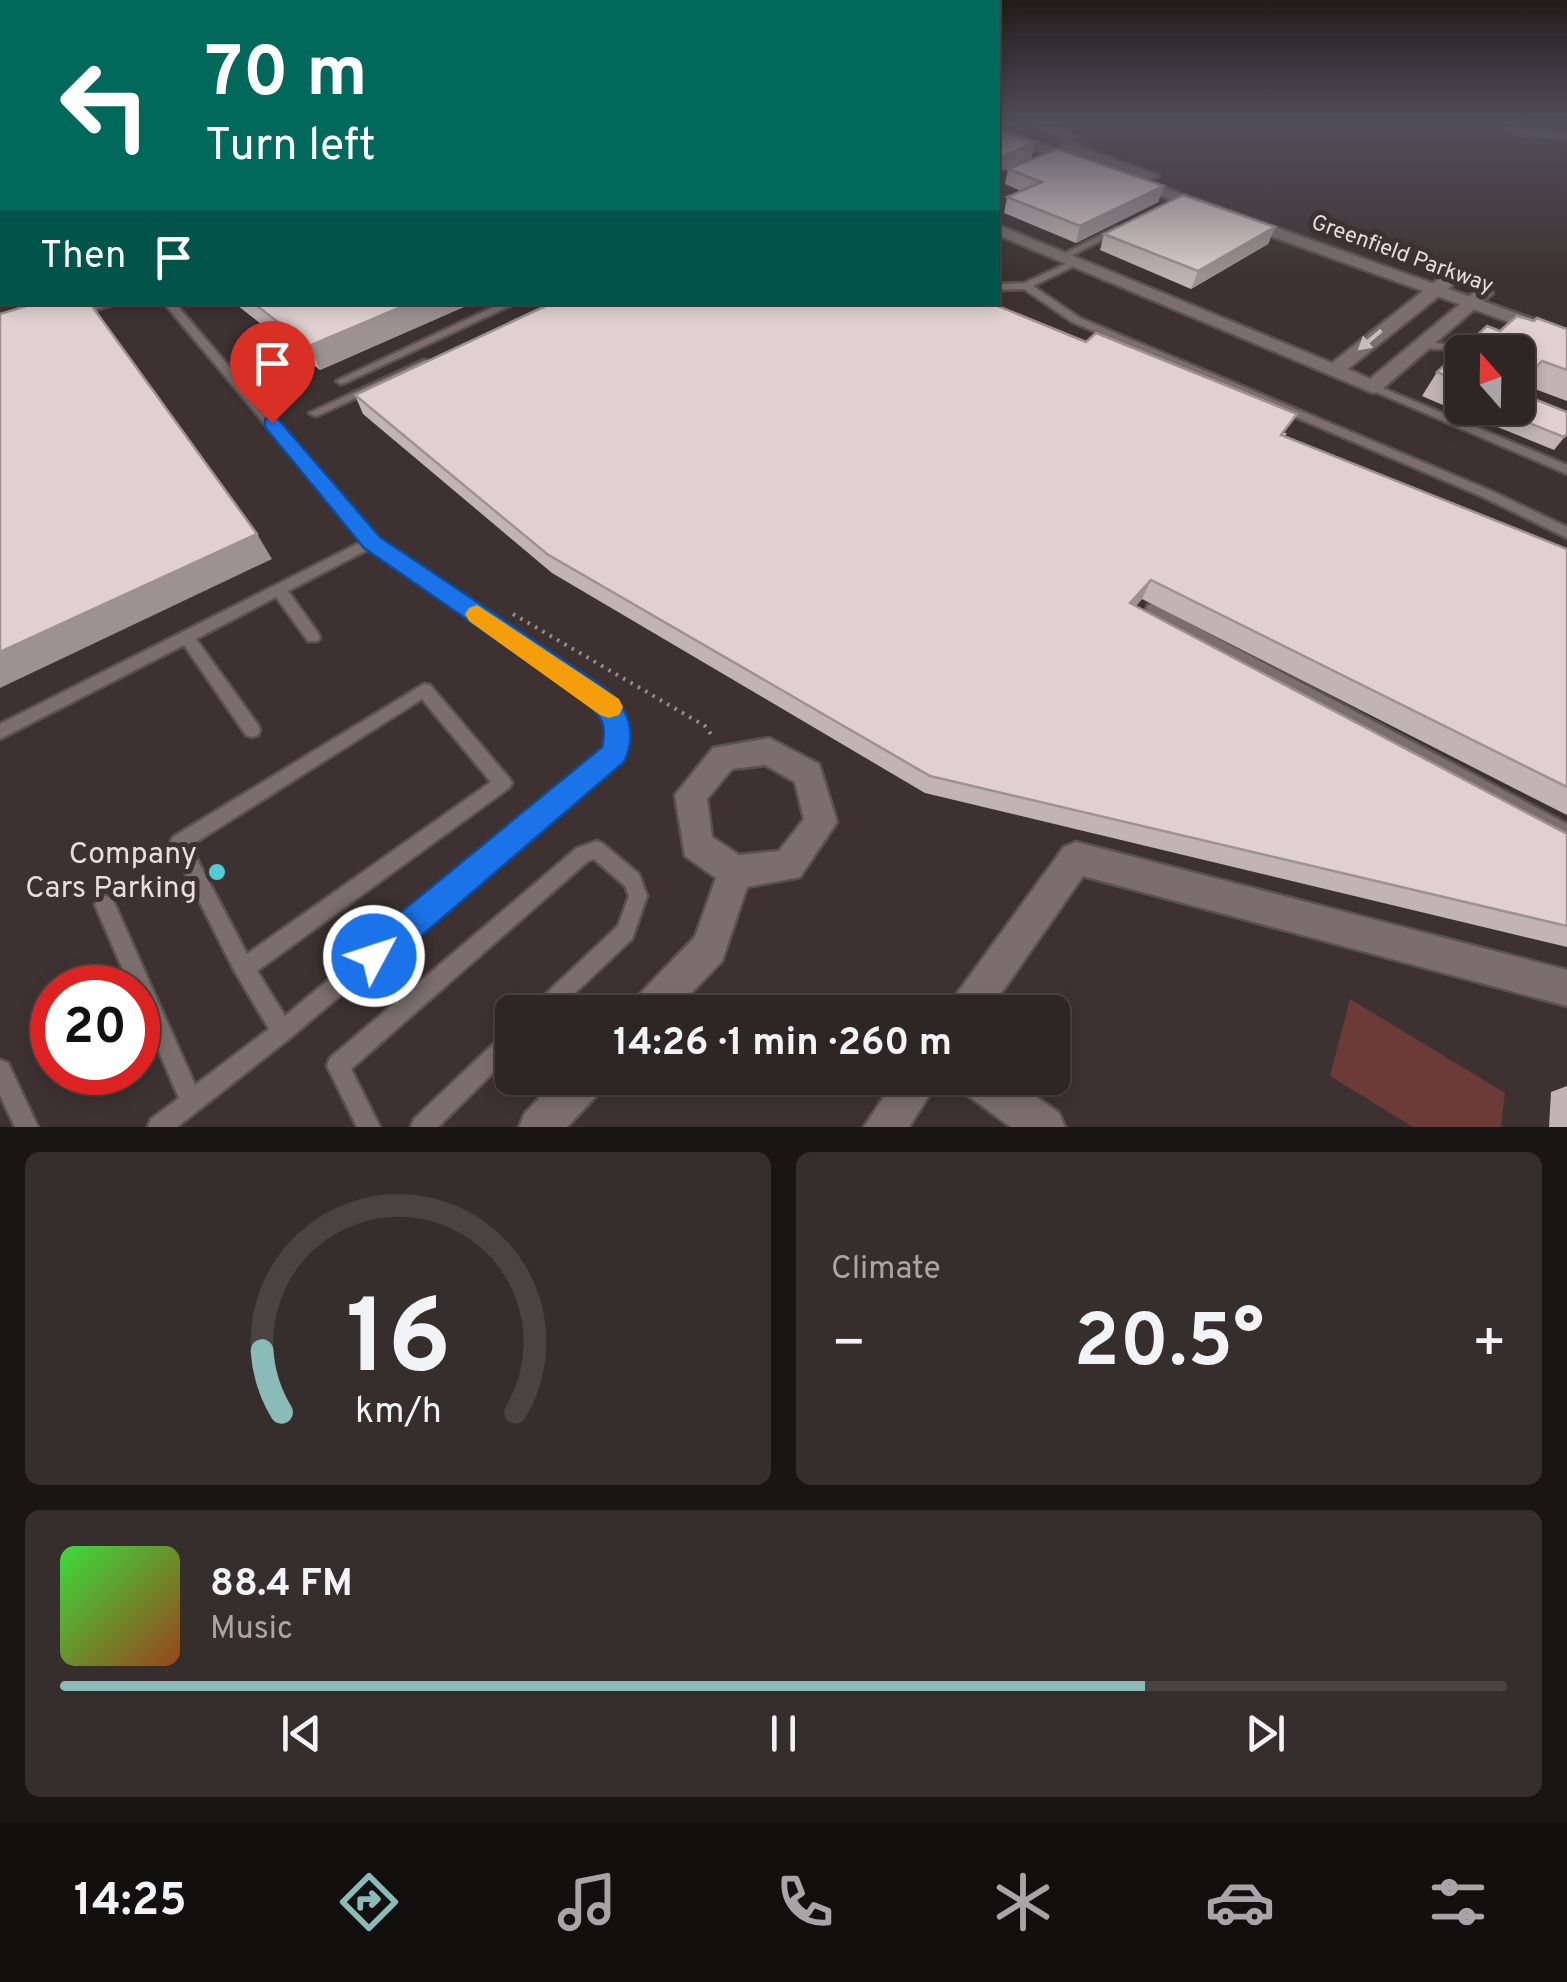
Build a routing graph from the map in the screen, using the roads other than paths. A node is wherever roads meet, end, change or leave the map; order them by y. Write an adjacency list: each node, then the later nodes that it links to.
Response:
1 (1122, 176): 6 (street, Greenfield Parkway)
2 (1144, 176): 6 (street, Greenfield Parkway)
3 (1130, 224): 5 (lane)
4 (1000, 231): 5 (street)
5 (1068, 260): 7 (lane); 19 (street)
6 (1440, 285): 9 (street, Greenfield Parkway); 19 (street, one-way to 19)
7 (1026, 286): 8 (lane); 24 (lane)
8 (1000, 287)
9 (1477, 298): 14 (street, Greenfield Parkway); 16 (street, Greenfield Parkway); 17 (street)
10 (104, 305): 13 (lane)
11 (171, 305): 25 (lane)
12 (506, 305): 20 (lane)
13 (66, 316)
14 (1567, 321)
15 (1493, 333): 17 (lane)
16 (1567, 337)
17 (1419, 344): 21 (street)
18 (434, 358): 22 (lane)
19 (1334, 370): 21 (street)
20 (341, 381)
21 (1373, 387): 23 (lane)
22 (315, 413)
23 (1567, 470)
24 (1567, 534)
25 (372, 542): 26 (lane); 40 (lane)
26 (279, 590): 28 (lane); 29 (lane)
27 (1153, 610): 32 (lane)
28 (186, 637): 30 (lane); 31 (lane)
29 (312, 637)
30 (252, 730)
31 (0, 732)
32 (1567, 833)
33 (735, 872): 33 (street); 38 (street)
34 (105, 906): 46 (lane)
35 (245, 968): 35 (lane); 40 (lane)
36 (1567, 988): 39 (street)
37 (559, 995): 49 (lane)
38 (664, 995)
39 (978, 995)
40 (283, 1031): 46 (lane)
41 (495, 1056): 50 (lane)
42 (0, 1071): 47 (lane)
43 (570, 1095): 51 (street)
44 (908, 1095): 52 (street)
45 (1001, 1095): 53 (street)
46 (191, 1101): 48 (lane)
47 (27, 1127)
48 (159, 1127)
49 (369, 1127)
50 (422, 1127)
51 (539, 1127)
52 (884, 1127)
53 (1045, 1127)

